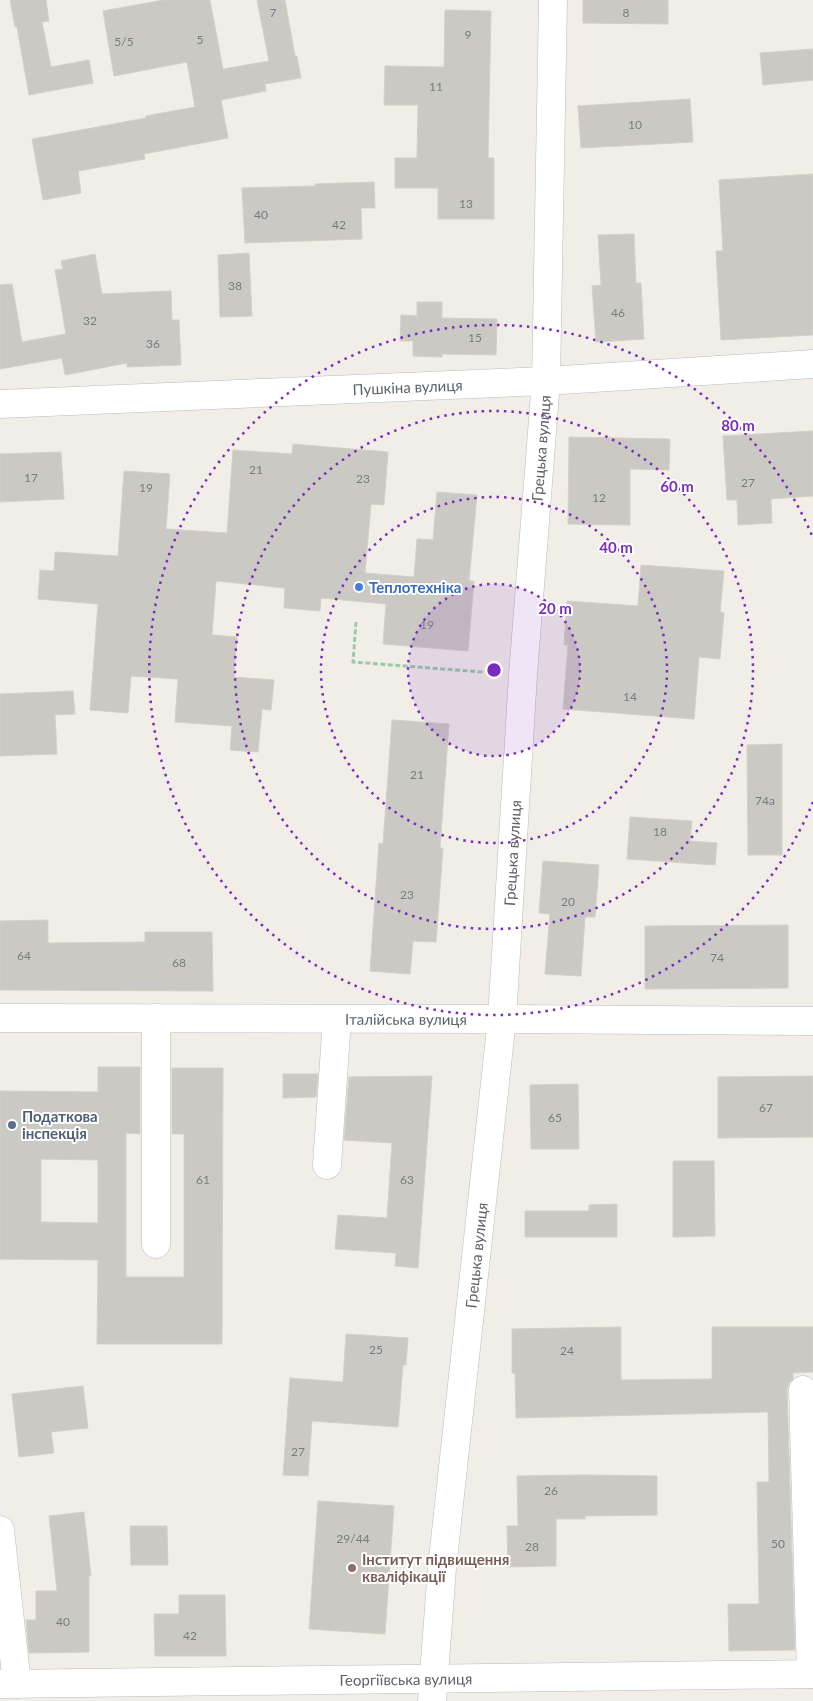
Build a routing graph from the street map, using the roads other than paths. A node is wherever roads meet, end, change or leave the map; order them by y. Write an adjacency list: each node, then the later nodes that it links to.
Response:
1 (553, 0): 3 (street, Грецька вулиця)
2 (813, 364): 3 (street, Пушкіна вулиця)
3 (546, 381): 4 (street, Пушкіна вулиця); 8 (street, Грецька вулиця)
4 (0, 404)
5 (0, 1018): 6 (street, Італійська вулиця)
6 (156, 1018): 7 (street, Італійська вулиця); 11 (street)
7 (337, 1018): 8 (street, Італійська вулиця); 10 (street)
8 (502, 1019): 9 (street, Італійська вулиця); 16 (street, Грецька вулиця)
9 (813, 1021)
10 (327, 1165)
11 (156, 1244)
12 (803, 1390): 14 (street)
13 (0, 1530): 15 (street)
14 (812, 1674): 16 (street, Георгіївська вулиця)
15 (19, 1688): 16 (street, Георгіївська вулиця)
16 (433, 1690)

